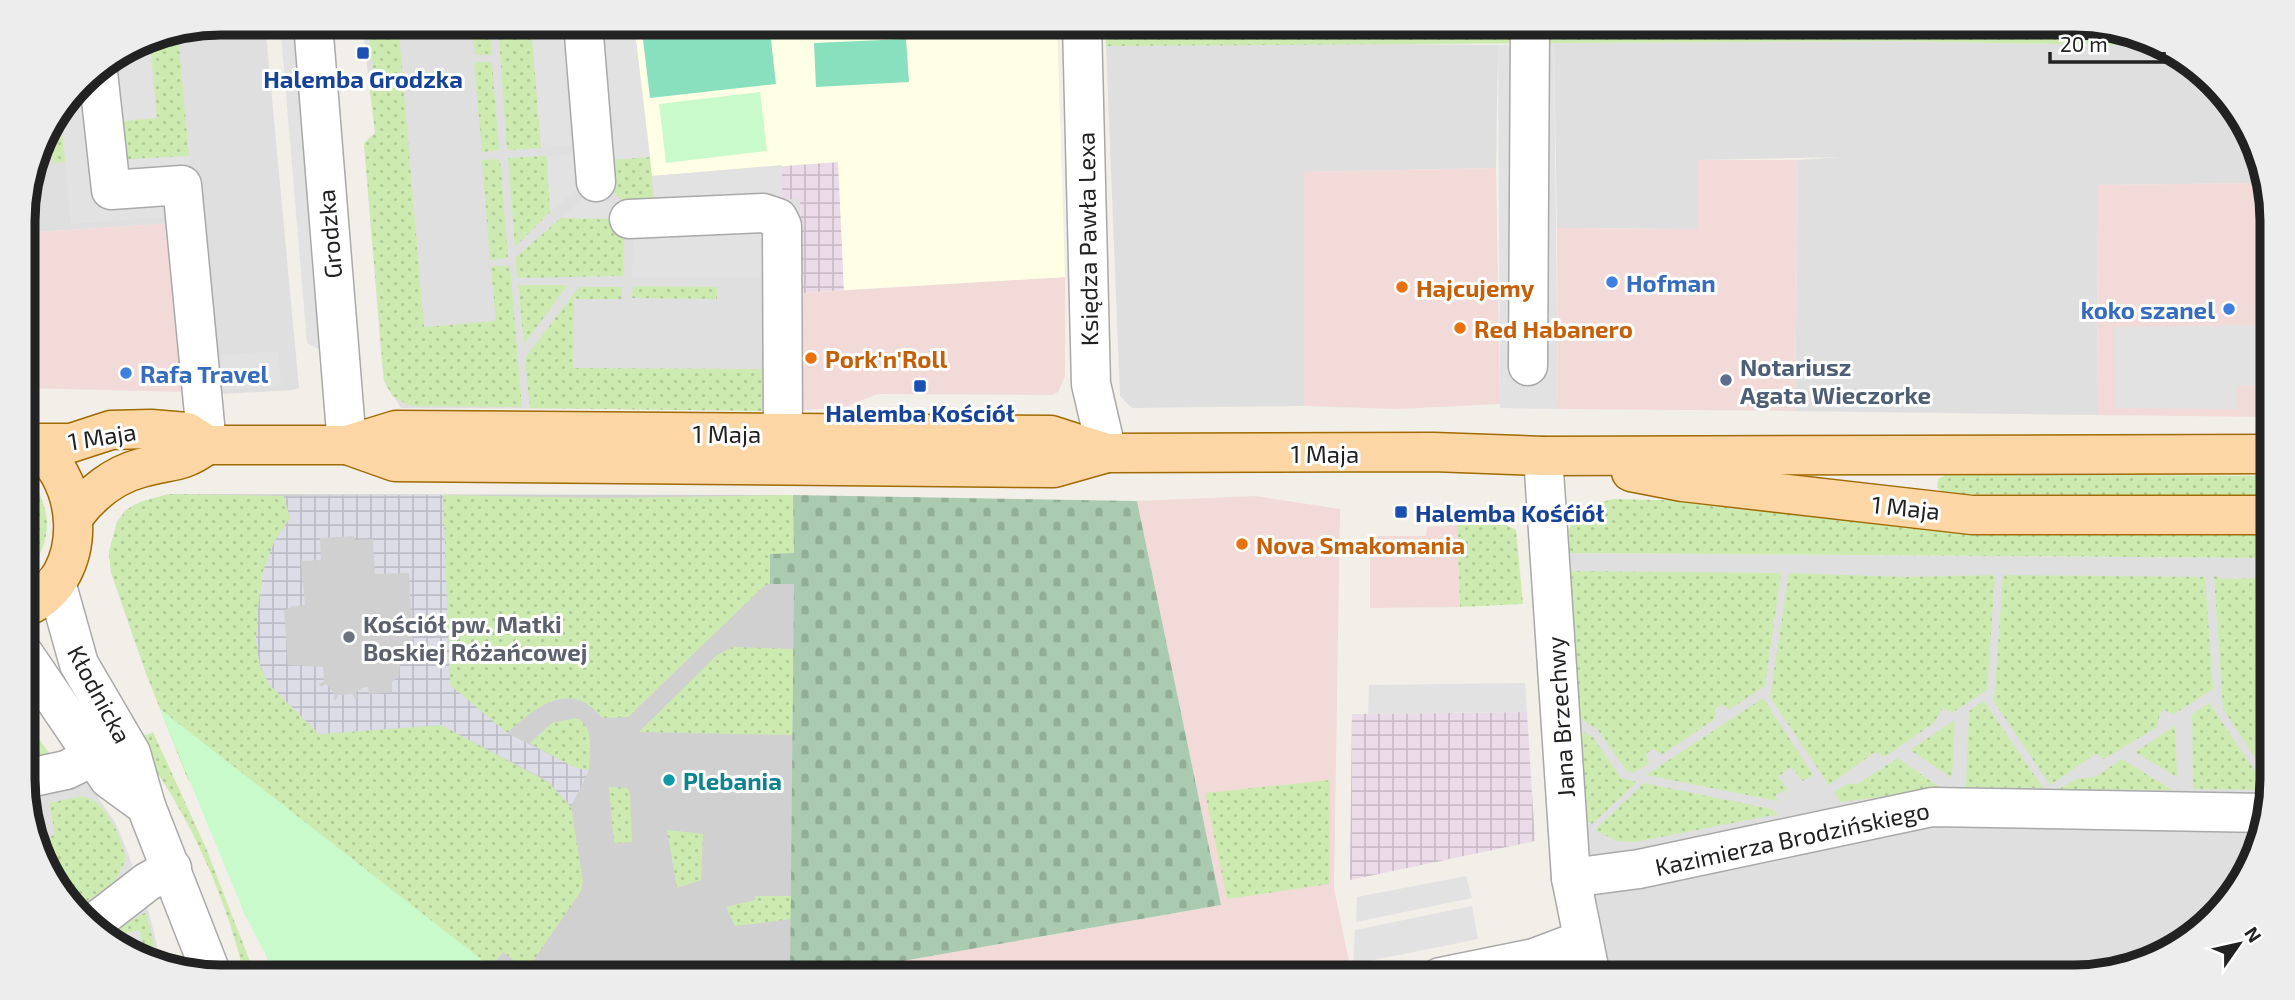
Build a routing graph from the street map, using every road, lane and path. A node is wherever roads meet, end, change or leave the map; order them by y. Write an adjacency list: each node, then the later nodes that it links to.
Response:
1 (314, 35): 12 (street, Grodzka)
2 (584, 35): 6 (street)
3 (1082, 35): 14 (street, Księdza Pawła Lexa)
4 (1530, 35): 8 (street)
5 (99, 80): 11 (street)
6 (596, 182)
7 (629, 219): 9 (street)
8 (1528, 366)
9 (783, 433): 12 (main road, 1 Maja); 14 (main road, 1 Maja)
10 (35, 440): 11 (main road, 1 Maja)
11 (207, 444): 12 (main road, 1 Maja); 17 (main road, 1 Maja)
12 (347, 445): 14 (main road, 1 Maja)
13 (35, 447): 17 (main road)
14 (1107, 453): 16 (main road, 1 Maja)
15 (2260, 454): 16 (main road, 1 Maja)
16 (1543, 456): 18 (main road, 1 Maja); 27 (street, Jana Brzechwy)
17 (75, 515): 19 (main road)
18 (2260, 515)
19 (56, 582): 20 (main road); 24 (street, Kłodnicka)
20 (35, 599)
21 (35, 670): 22 (street, Kłodnicka)
22 (95, 756): 23 (street); 24 (street, Kłodnicka)
23 (35, 777)
24 (146, 806): 26 (street, Kłodnicka)
25 (2256, 813): 27 (street, Kazimierza Brodzińskiego)
26 (172, 868): 28 (street); 30 (street, Kłodnicka)
27 (1571, 878): 29 (street, Jana Brzechwy)
28 (99, 919)
29 (1582, 940): 31 (street); 32 (street, Jana Brzechwy)
30 (208, 965)
31 (1499, 965)
32 (1588, 965)

